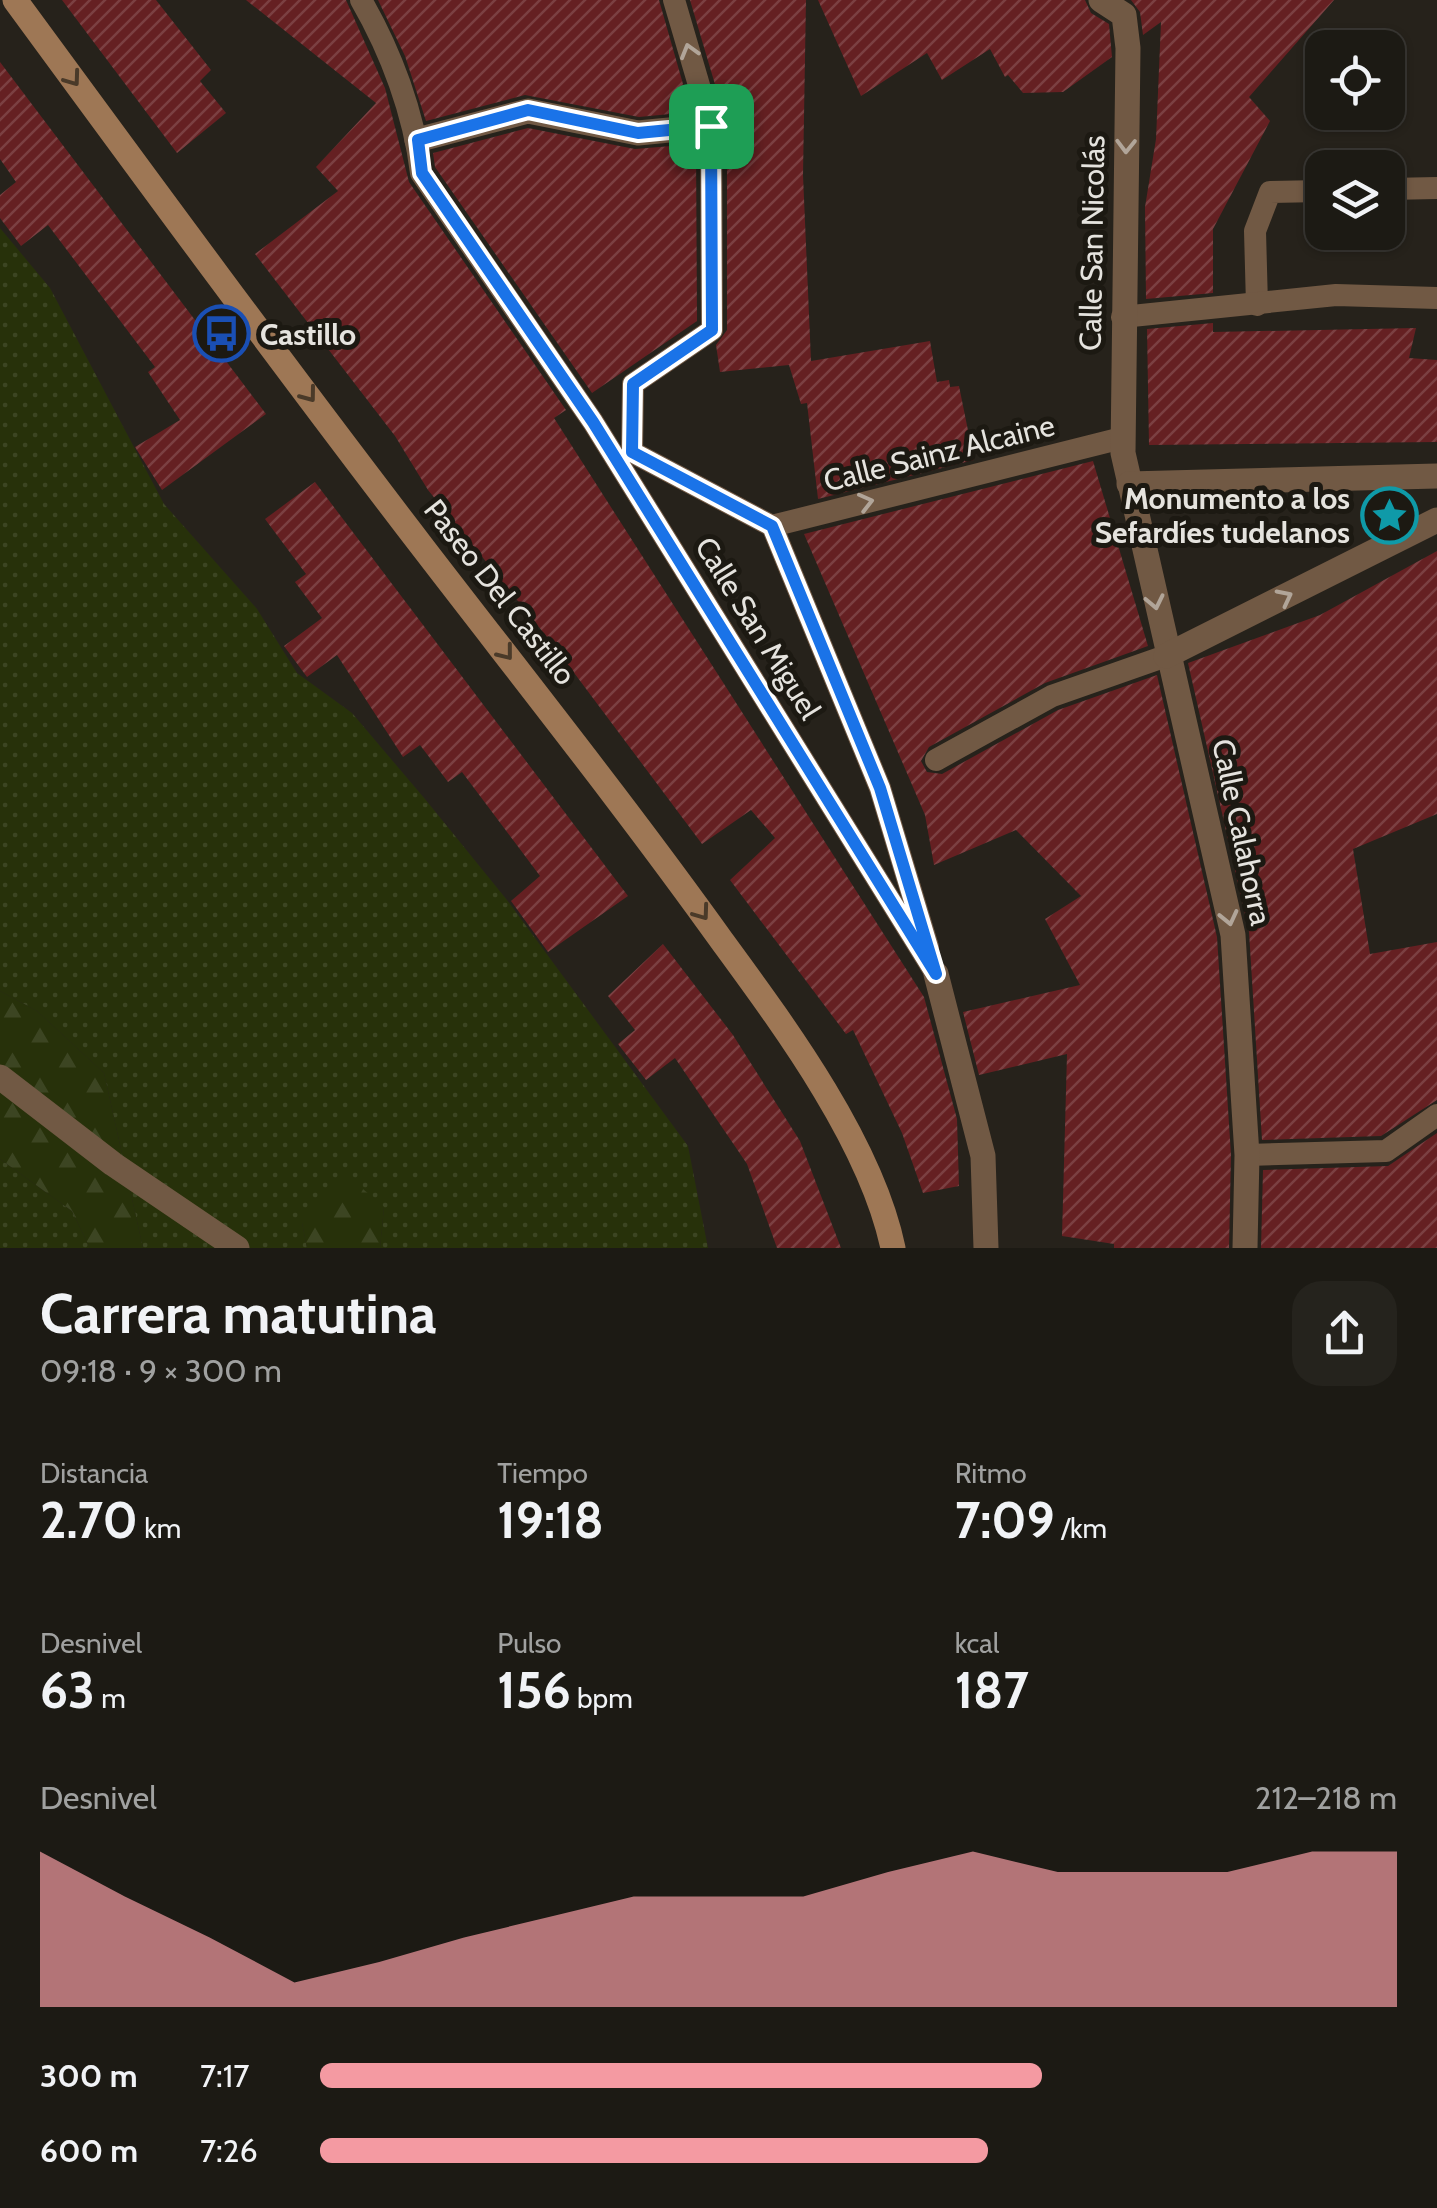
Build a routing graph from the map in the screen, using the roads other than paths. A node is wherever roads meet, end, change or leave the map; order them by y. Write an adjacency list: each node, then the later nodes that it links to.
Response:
1 (15, 0): 25 (street, Paseo Del Castillo, one-way to 25)
2 (361, 0): 6 (lane, Calle San Miguel)
3 (674, 0): 5 (lane, one-way to 3)
4 (1101, 0): 12 (street, Calle San Nicolás, one-way to 12)
5 (711, 126): 6 (street); 17 (lane, Calle San Miguel)
6 (418, 140): 20 (lane, Calle San Miguel)
7 (1437, 188): 8 (lane)
8 (1405, 189)
9 (1305, 191): 11 (lane)
10 (1437, 298): 11 (lane)
11 (1257, 305): 12 (lane)
12 (1122, 317): 13 (street, Calle San Nicolás)
13 (1122, 438): 15 (street, Calle Calahorra); 17 (lane, Calle Sainz Alcaine, one-way to 13)
14 (1437, 476): 15 (street)
15 (1129, 484): 18 (street, Calle Calahorra, one-way to 18)
16 (1437, 520): 18 (street, one-way to 16)
17 (772, 526): 20 (lane, Calle San Miguel)
18 (1166, 656): 19 (lane); 23 (street, Calle Calahorra, one-way to 23)
19 (936, 760)
20 (936, 974): 26 (street, Calle San Miguel)
21 (0, 1077): 24 (street)
22 (1437, 1115): 23 (lane)
23 (1247, 1155): 27 (street, Calle Calahorra)
24 (237, 1248)
25 (893, 1248)
26 (986, 1248)
27 (1246, 1248)

